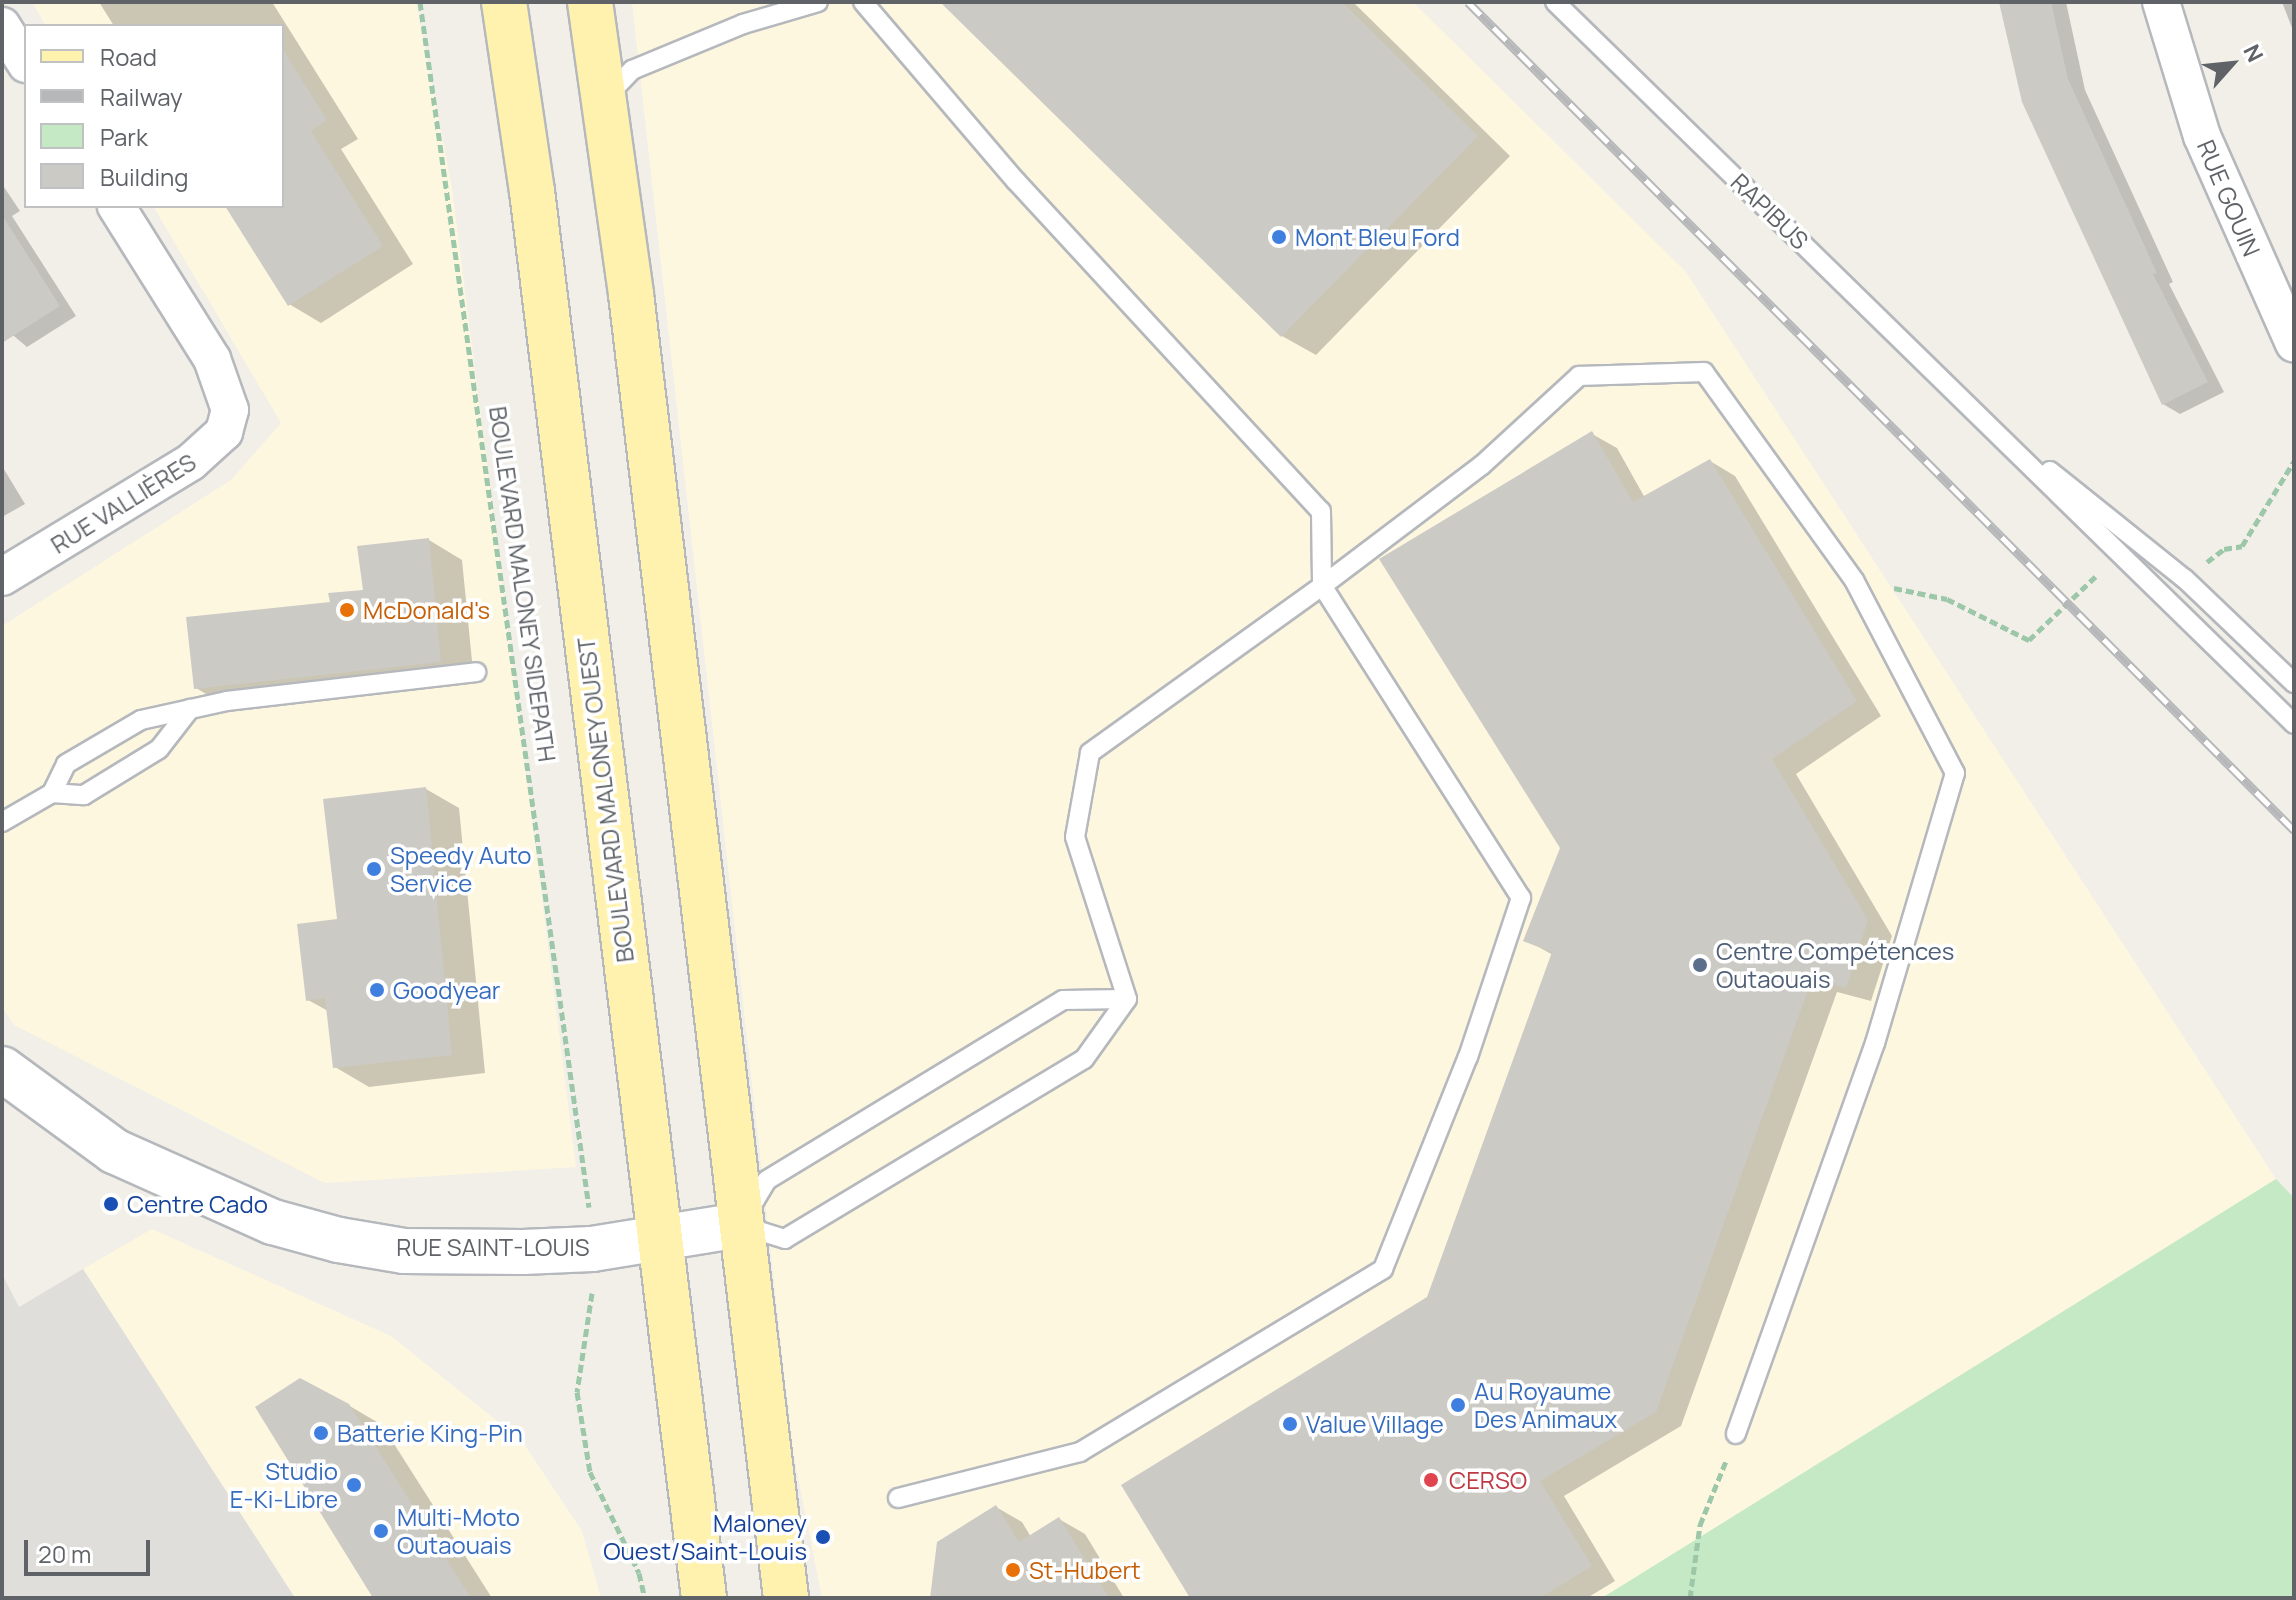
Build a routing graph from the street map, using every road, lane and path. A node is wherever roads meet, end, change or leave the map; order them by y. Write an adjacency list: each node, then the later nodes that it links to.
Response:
1 (420, 2): 30 (path, BOULEVARD MALONEY SIDEPATH)
2 (504, 2): 29 (main road, BOULEVARD MALONEY OUEST)
3 (590, 2): 10 (main road)
4 (818, 2): 10 (lane)
5 (863, 2): 19 (lane)
6 (1555, 2): 13 (lane, RAPIBUS)
7 (2161, 2): 12 (street, RUE GOUIN)
8 (2, 26): 9 (street)
9 (24, 61)
10 (603, 100): 28 (main road)
11 (117, 208): 16 (street, RUE VALLIÈRES)
12 (2294, 344)
13 (1985, 420): 17 (lane, RAPIBUS); 23 (lane, RAPIBUS)
14 (2294, 461): 17 (path)
15 (2106, 567): 18 (path)
16 (2, 577)
17 (2185, 579): 21 (lane, RAPIBUS)
18 (1854, 580): 19 (lane); 31 (lane)
19 (1322, 586): 26 (lane); 32 (lane)
20 (476, 672): 22 (lane)
21 (2294, 683)
22 (190, 709): 24 (lane); 24 (lane)
23 (2294, 724)
24 (52, 793): 25 (lane)
25 (2, 822)
26 (1127, 999): 28 (lane); 28 (lane)
27 (2, 1069): 30 (street, RUE SAINT-LOUIS)
28 (740, 1225): 29 (street, RUE SAINT-LOUIS); 35 (main road)
29 (658, 1238): 30 (street, RUE SAINT-LOUIS); 34 (main road, BOULEVARD MALONEY OUEST)
30 (592, 1249): 33 (path, BOULEVARD MALONEY SIDEPATH)
31 (1736, 1434): 36 (path)
32 (898, 1498)
33 (645, 1598)
34 (704, 1598)
35 (786, 1598)
36 (1690, 1598)

